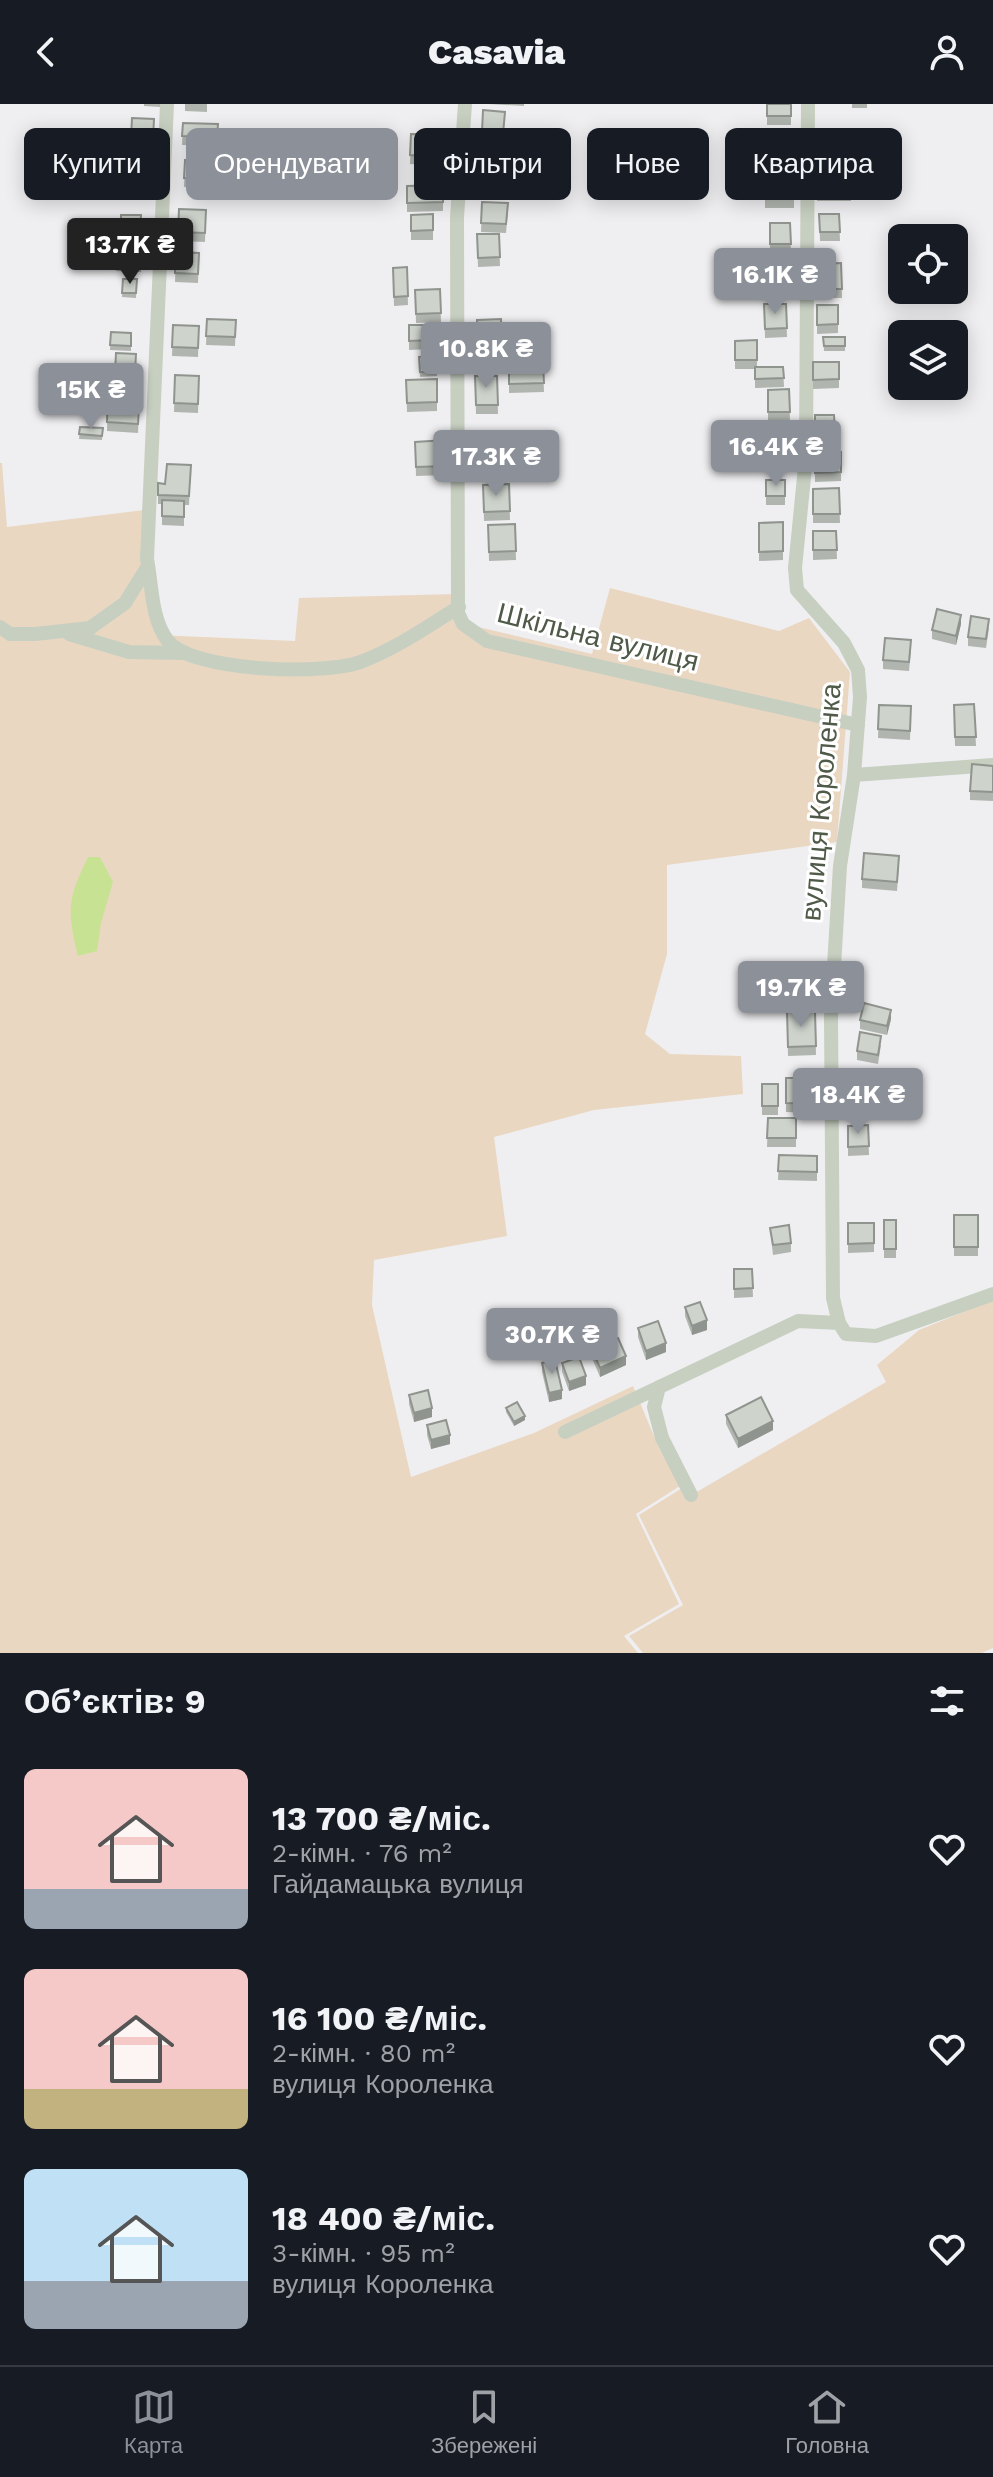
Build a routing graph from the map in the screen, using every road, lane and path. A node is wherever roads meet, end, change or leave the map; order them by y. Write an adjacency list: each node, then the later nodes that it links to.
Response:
1 (167, 104): 4 (street)
2 (465, 104): 5 (street, Шкільна вулиця)
3 (808, 104): 9 (street, вулиця Короленка)
4 (148, 566): 7 (street); 8 (street)
5 (459, 607): 8 (street); 9 (street, Шкільна вулиця)
6 (0, 627): 7 (street)
7 (61, 631): 8 (street)
8 (181, 653)
9 (858, 725): 11 (street, вулиця Короленка)
10 (993, 765): 11 (street)
11 (854, 775): 13 (street, вулиця Короленка)
12 (993, 1294): 13 (street)
13 (839, 1323): 14 (street)
14 (659, 1387): 15 (street); 16 (street)
15 (565, 1432)
16 (691, 1495)

